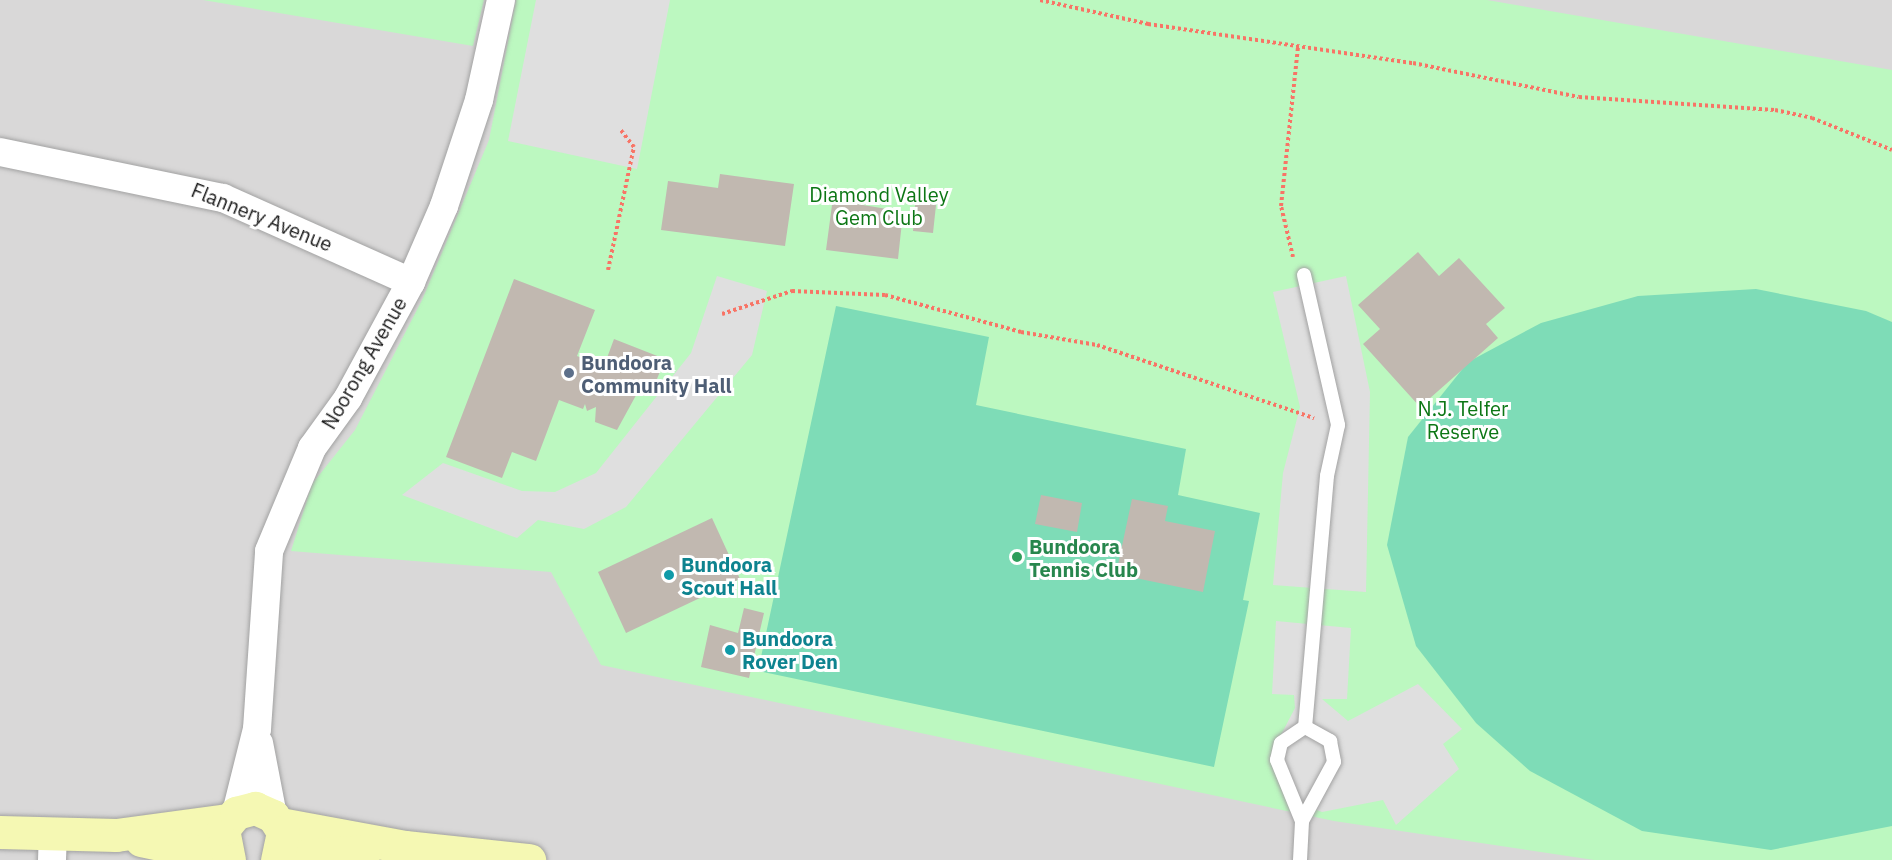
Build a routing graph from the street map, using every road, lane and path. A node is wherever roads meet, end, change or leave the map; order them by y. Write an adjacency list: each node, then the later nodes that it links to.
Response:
1 (501, 0): 9 (street, Noorong Avenue)
2 (1040, 0): 3 (path)
3 (1298, 47): 5 (path); 8 (path)
4 (620, 129): 7 (path)
5 (1892, 150)
6 (0, 152): 9 (street, Flannery Avenue)
7 (608, 270)
8 (1304, 275): 11 (lane)
9 (411, 282): 13 (street, Noorong Avenue)
10 (722, 314): 11 (path)
11 (1338, 425): 12 (lane)
12 (1305, 727): 16 (lane); 16 (lane)
13 (257, 729): 14 (street, Noorong Avenue); 15 (street, Noorong Avenue)
14 (232, 816): 15 (street); 18 (street); 21 (street)
15 (277, 820): 20 (street); 22 (street)
16 (1302, 820): 24 (lane)
17 (0, 832): 19 (street)
18 (116, 835): 19 (street); 21 (street)
19 (52, 847)
20 (405, 847): 22 (street); 23 (street)
21 (228, 859)
22 (278, 859)
23 (529, 860)
24 (1300, 860)

